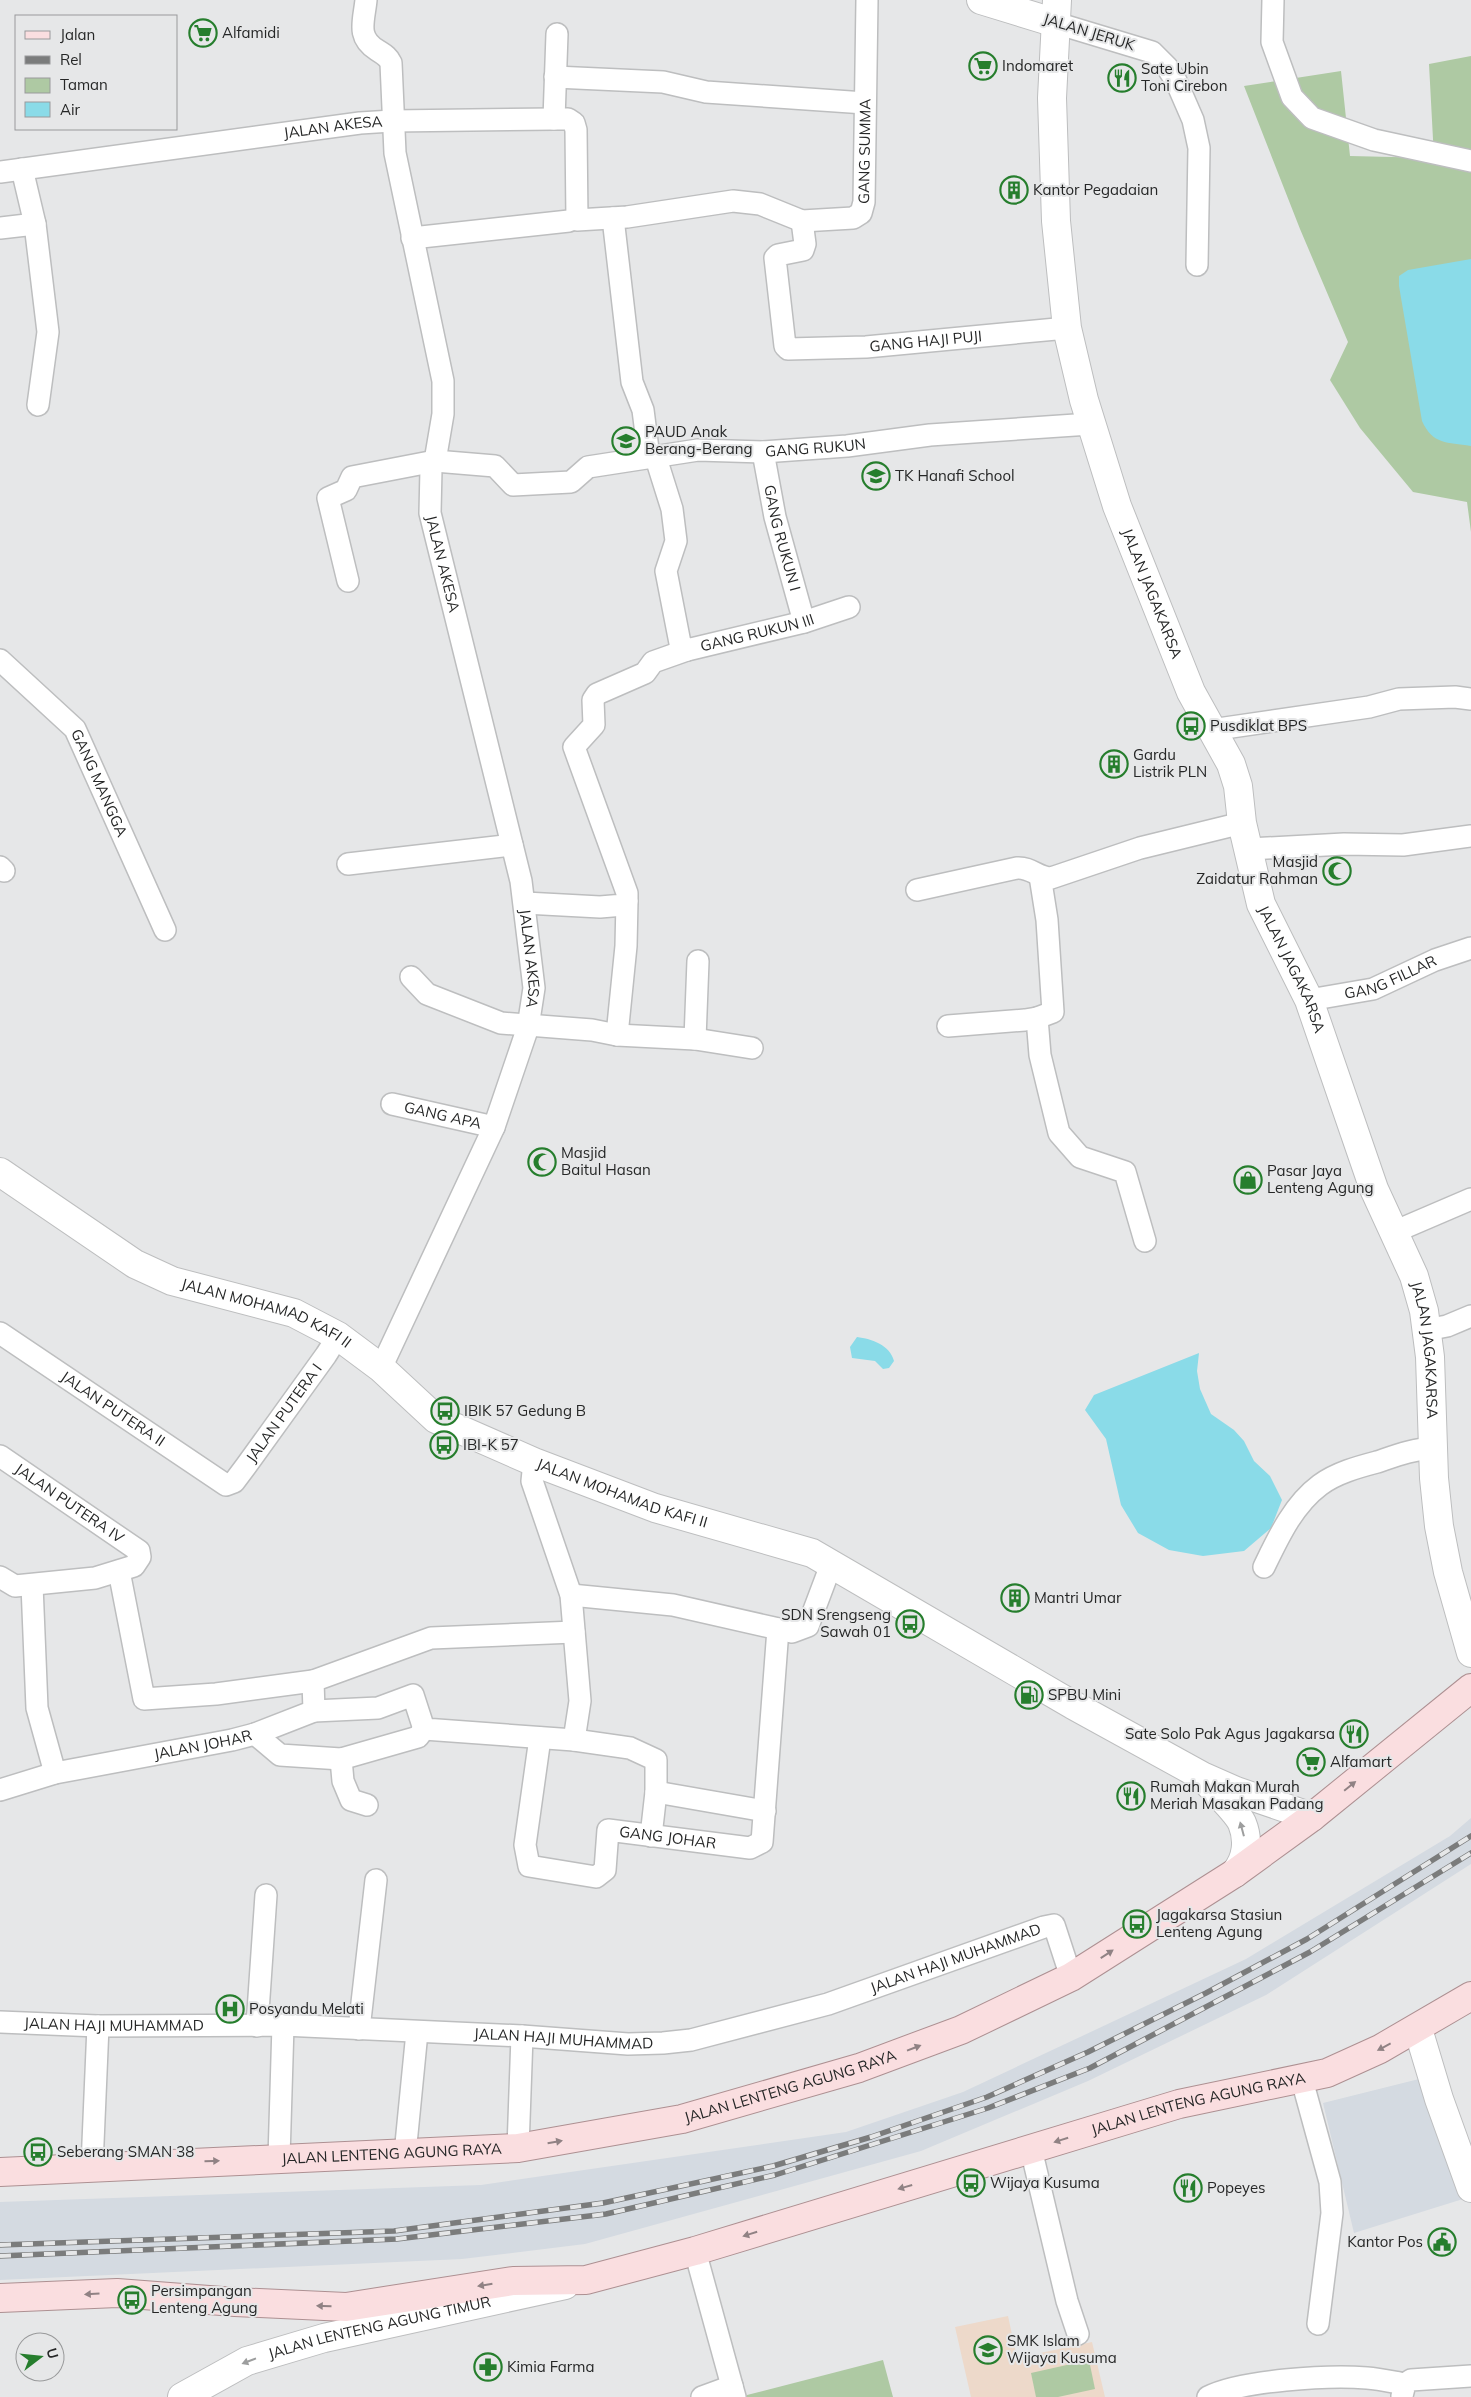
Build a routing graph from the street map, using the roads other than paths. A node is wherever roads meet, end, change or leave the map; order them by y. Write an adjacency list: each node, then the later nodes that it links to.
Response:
1 (366, 0): 10 (street)
2 (867, 0): 8 (street, GANG SUMMA)
3 (981, 0): 5 (main road, JALAN JERUK)
4 (1273, 0): 11 (street)
5 (1057, 11): 20 (street, JALAN JERUK); 21 (main road, JALAN JAGAKARSA)
6 (557, 34): 7 (street)
7 (555, 78): 8 (street); 9 (street)
8 (865, 103): 16 (street, GANG SUMMA)
9 (554, 119): 10 (street); 14 (street)
10 (392, 121): 12 (street, JALAN AKESA); 19 (street, JALAN AKESA)
11 (1471, 161)
12 (22, 169): 13 (street, JALAN AKESA); 17 (street)
13 (0, 172)
14 (613, 218): 16 (street); 25 (street, GANG RUKUN III)
15 (569, 221): 19 (street)
16 (802, 221): 21 (street, GANG HAJI PUJI)
17 (35, 224): 18 (street); 22 (street)
18 (0, 228)
19 (412, 238): 26 (street, JALAN AKESA)
20 (1197, 265)
21 (1068, 328): 23 (main road, JALAN JAGAKARSA)
22 (38, 405)
23 (1090, 424): 24 (street, GANG RUKUN); 33 (main road, JALAN JAGAKARSA)
24 (763, 452): 25 (street, GANG RUKUN); 29 (street, GANG RUKUN I)
25 (652, 456): 26 (street, GANG RUKUN); 30 (street, GANG RUKUN III)
26 (435, 461): 27 (street, GANG RUKUN); 36 (street, JALAN AKESA)
27 (348, 581)
28 (849, 607): 29 (street, GANG RUKUN III)
29 (804, 622): 30 (street, GANG RUKUN III)
30 (687, 650): 40 (street)
31 (0, 660): 42 (street, GANG MANGGA)
32 (1471, 699): 33 (street)
33 (1211, 730): 34 (main road, JALAN JAGAKARSA)
34 (1246, 836): 35 (street); 38 (street); 46 (main road, JALAN JAGAKARSA)
35 (1471, 836)
36 (512, 845): 37 (street); 41 (street, JALAN AKESA)
37 (348, 864)
38 (1040, 876): 39 (street); 47 (street)
39 (917, 890)
40 (627, 900): 41 (street); 50 (street)
41 (526, 902): 49 (street, JALAN AKESA)
42 (165, 930)
43 (1471, 948): 46 (street, GANG FILLAR)
44 (698, 961): 51 (street)
45 (410, 977): 49 (street)
46 (1309, 1000): 57 (main road, JALAN JAGAKARSA)
47 (1037, 1018): 48 (street); 58 (street)
48 (948, 1026)
49 (528, 1027): 50 (street); 54 (street, JALAN AKESA)
50 (617, 1034): 51 (street)
51 (695, 1039): 52 (street)
52 (752, 1048)
53 (392, 1104): 54 (street, GANG APA)
54 (494, 1127): 63 (street, JALAN AKESA)
55 (0, 1172): 62 (main road, JALAN MOHAMAD KAFI II)
56 (1471, 1199): 57 (street)
57 (1394, 1232): 60 (main road, JALAN JAGAKARSA)
58 (1145, 1241)
59 (1471, 1316): 60 (street)
60 (1426, 1330): 64 (main road, JALAN JAGAKARSA)
61 (0, 1333): 67 (street, JALAN PUTERA II)
62 (338, 1336): 63 (main road, JALAN MOHAMAD KAFI II); 67 (street, JALAN PUTERA I)
63 (380, 1368): 66 (main road, JALAN MOHAMAD KAFI II)
64 (1433, 1448): 69 (street); 76 (main road, JALAN JAGAKARSA)
65 (0, 1456): 70 (street, JALAN PUTERA IV)
66 (534, 1462): 68 (main road, JALAN MOHAMAD KAFI II); 73 (street)
67 (226, 1485)
68 (831, 1565): 74 (street); 86 (main road, JALAN MOHAMAD KAFI II)
69 (1264, 1567)
70 (119, 1571): 72 (street); 77 (street)
71 (0, 1577): 72 (street)
72 (32, 1584): 85 (street)
73 (572, 1594): 74 (street); 75 (street)
74 (778, 1629): 90 (street, GANG JOHAR)
75 (574, 1632): 77 (street); 83 (street)
76 (1471, 1653)
77 (313, 1681): 79 (street)
78 (1471, 1688): 91 (main road, JALAN LENTENG AGUNG RAYA, one-way to 78)
79 (314, 1711): 80 (street); 81 (street)
80 (424, 1729): 82 (street); 84 (street, JALAN JOHAR)
81 (255, 1734): 84 (street, JALAN JOHAR); 85 (street, JALAN JOHAR)
82 (540, 1738): 83 (street); 92 (street, GANG JOHAR)
83 (574, 1740): 88 (street)
84 (341, 1759): 89 (street)
85 (55, 1772): 87 (street, JALAN JOHAR)
86 (1202, 1776): 91 (main road, JALAN MOHAMAD KAFI II); 93 (main road, JALAN MOHAMAD KAFI II, one-way to 86)
87 (0, 1790)
88 (656, 1792): 90 (street); 92 (street)
89 (367, 1805)
90 (764, 1811): 92 (street, GANG JOHAR)
91 (1312, 1817): 93 (main road, JALAN LENTENG AGUNG RAYA)
92 (651, 1836)
93 (1234, 1873): 96 (main road, JALAN LENTENG AGUNG RAYA, one-way to 93)
94 (376, 1880): 103 (street)
95 (266, 1895): 100 (street)
96 (1072, 1977): 105 (street, JALAN HAJI MUHAMMAD); 107 (main road, JALAN LENTENG AGUNG RAYA, one-way to 96)
97 (1471, 1996): 102 (main road, JALAN LENTENG AGUNG RAYA)
98 (0, 2022): 99 (street, JALAN HAJI MUHAMMAD)
99 (98, 2026): 100 (street, JALAN HAJI MUHAMMAD); 111 (street)
100 (257, 2026): 101 (street, JALAN HAJI MUHAMMAD)
101 (283, 2026): 103 (street, JALAN HAJI MUHAMMAD); 110 (street)
102 (1418, 2028): 106 (main road, JALAN LENTENG AGUNG RAYA, one-way to 106); 113 (main road)
103 (359, 2029): 104 (street, JALAN HAJI MUHAMMAD)
104 (417, 2032): 105 (street, JALAN HAJI MUHAMMAD); 109 (street)
105 (522, 2036): 107 (street)
106 (1302, 2080): 108 (main road, JALAN LENTENG AGUNG RAYA, one-way to 108); 117 (street)
107 (518, 2148): 109 (main road, JALAN LENTENG AGUNG RAYA)
108 (1031, 2149): 114 (main road, JALAN LENTENG AGUNG RAYA, one-way to 114); 118 (street)
109 (405, 2154): 110 (main road, JALAN LENTENG AGUNG RAYA)
110 (279, 2158): 111 (main road, JALAN LENTENG AGUNG RAYA, one-way to 110)
111 (92, 2166): 112 (main road, JALAN LENTENG AGUNG RAYA)
112 (0, 2172)
113 (1471, 2188)
114 (695, 2251): 115 (main road, JALAN LENTENG AGUNG RAYA); 121 (street)
115 (586, 2280): 116 (main road, JALAN LENTENG AGUNG RAYA, one-way to 116); 122 (main road, JALAN LENTENG AGUNG TIMUR, one-way to 122)
116 (0, 2298)
117 (1318, 2324)
118 (1078, 2334)
119 (1471, 2376): 120 (street)
120 (1404, 2391): 124 (street)
121 (733, 2392): 123 (street)
122 (182, 2397)
123 (702, 2397)
124 (1208, 2397)

